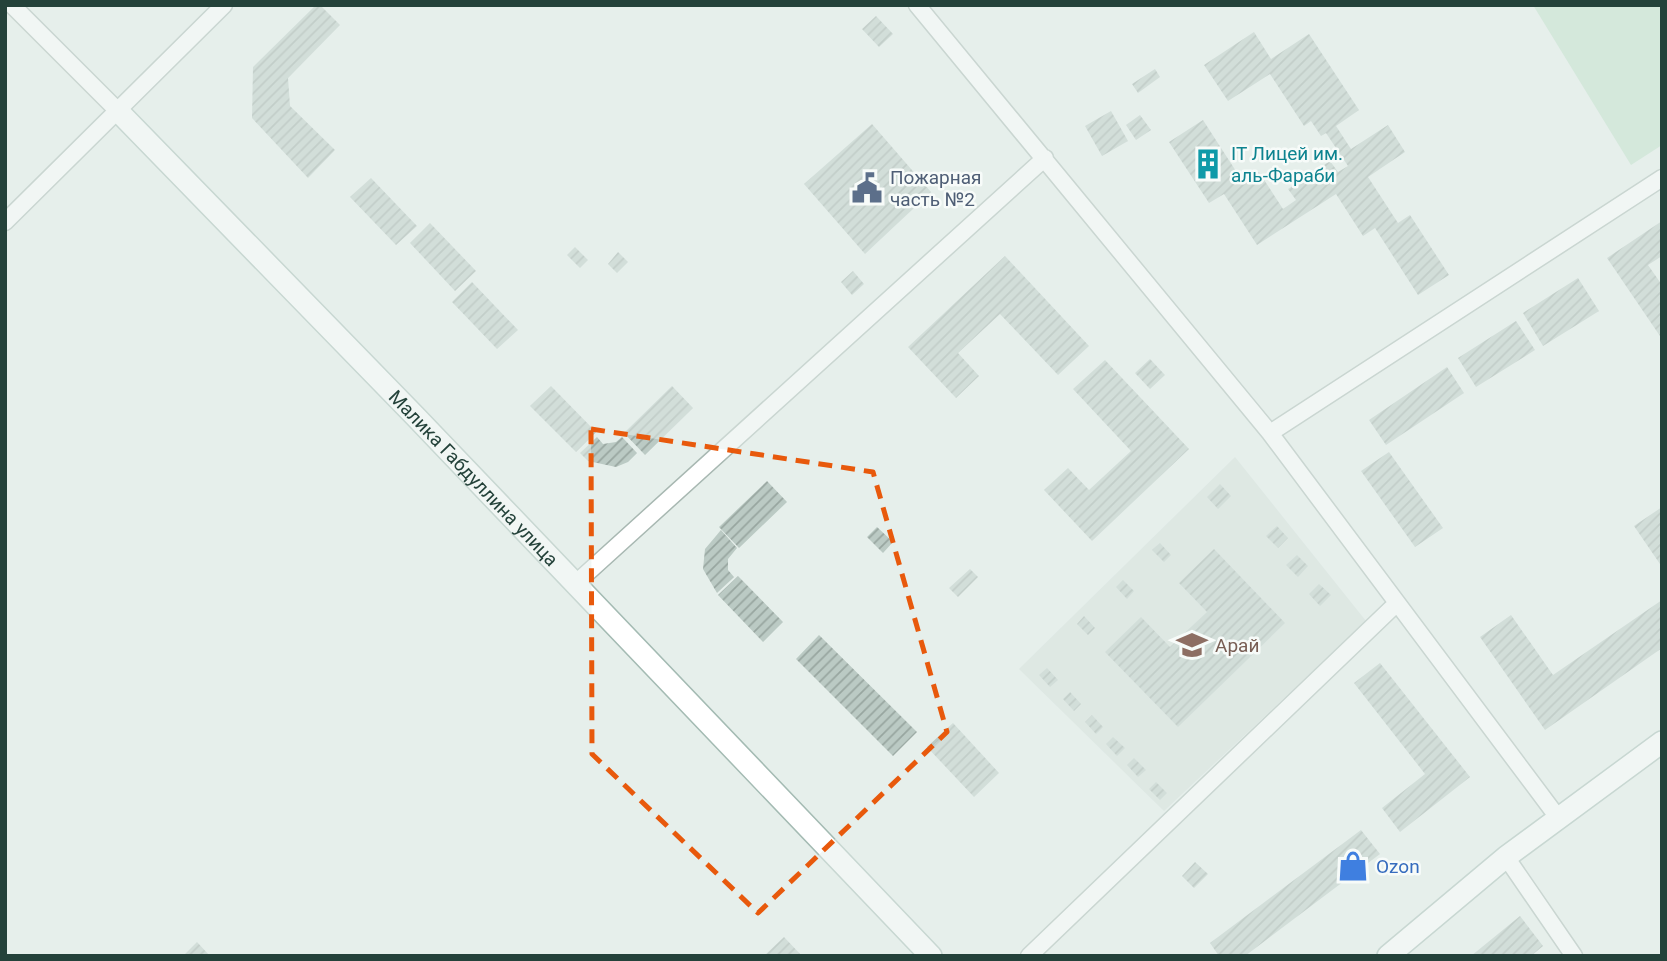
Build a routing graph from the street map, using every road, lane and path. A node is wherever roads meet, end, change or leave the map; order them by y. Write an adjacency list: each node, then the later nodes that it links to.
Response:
1 (12, 5): 4 (street, Малика Габдуллина улица)
2 (224, 5): 4 (street)
3 (917, 5): 5 (street)
4 (118, 111): 7 (street); 9 (street, Малика Габдуллина улица)
5 (1045, 158): 8 (street); 9 (street)
6 (1662, 178): 8 (street)
7 (5, 222)
8 (1270, 433): 10 (street)
9 (575, 584): 14 (street, Малика Габдуллина улица)
10 (1396, 604): 12 (street); 15 (street)
11 (1662, 742): 12 (street)
12 (1559, 819): 13 (street)
13 (1506, 857): 16 (street); 17 (street)
14 (931, 956)
15 (1030, 956)
16 (1388, 956)
17 (1574, 956)

